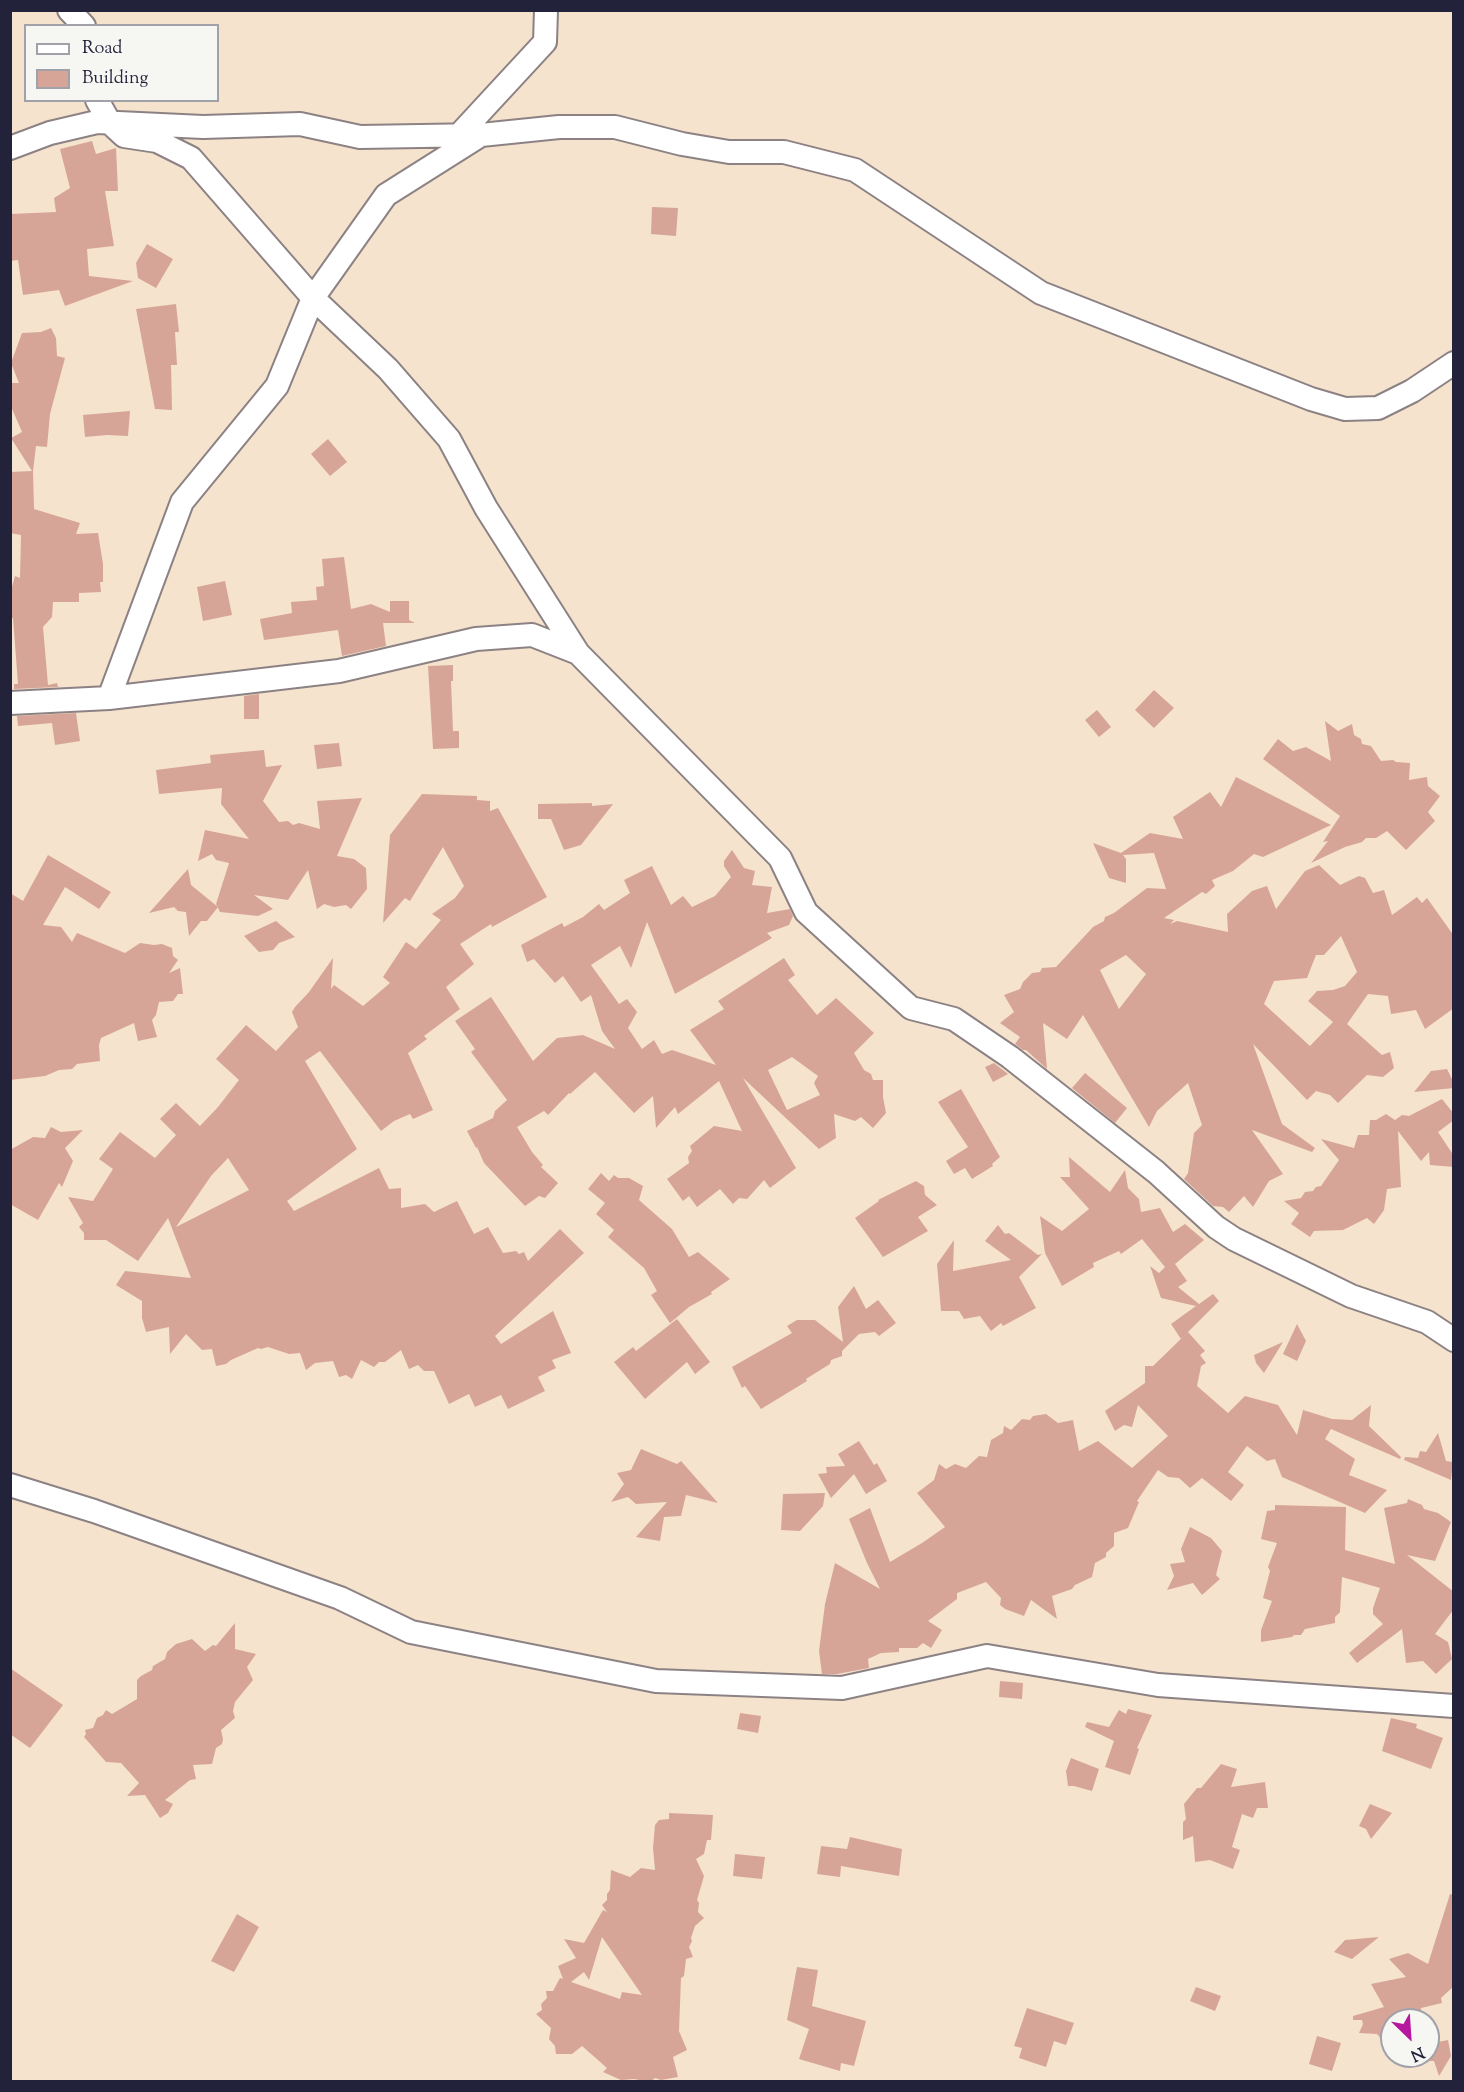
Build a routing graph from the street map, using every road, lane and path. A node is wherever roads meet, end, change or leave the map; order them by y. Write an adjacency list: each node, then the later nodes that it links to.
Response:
1 (69, 10): 3 (street)
2 (546, 10): 6 (street)
3 (82, 24)
4 (98, 102): 5 (street)
5 (110, 123): 6 (street); 7 (street); 8 (street)
6 (470, 135): 8 (street); 9 (street)
7 (10, 148)
8 (313, 298): 10 (street); 11 (street)
9 (1454, 363)
10 (578, 653): 11 (street); 13 (street)
11 (109, 698): 12 (street)
12 (10, 703)
13 (1454, 1340)
14 (10, 1485): 15 (street)
15 (1454, 1706)

